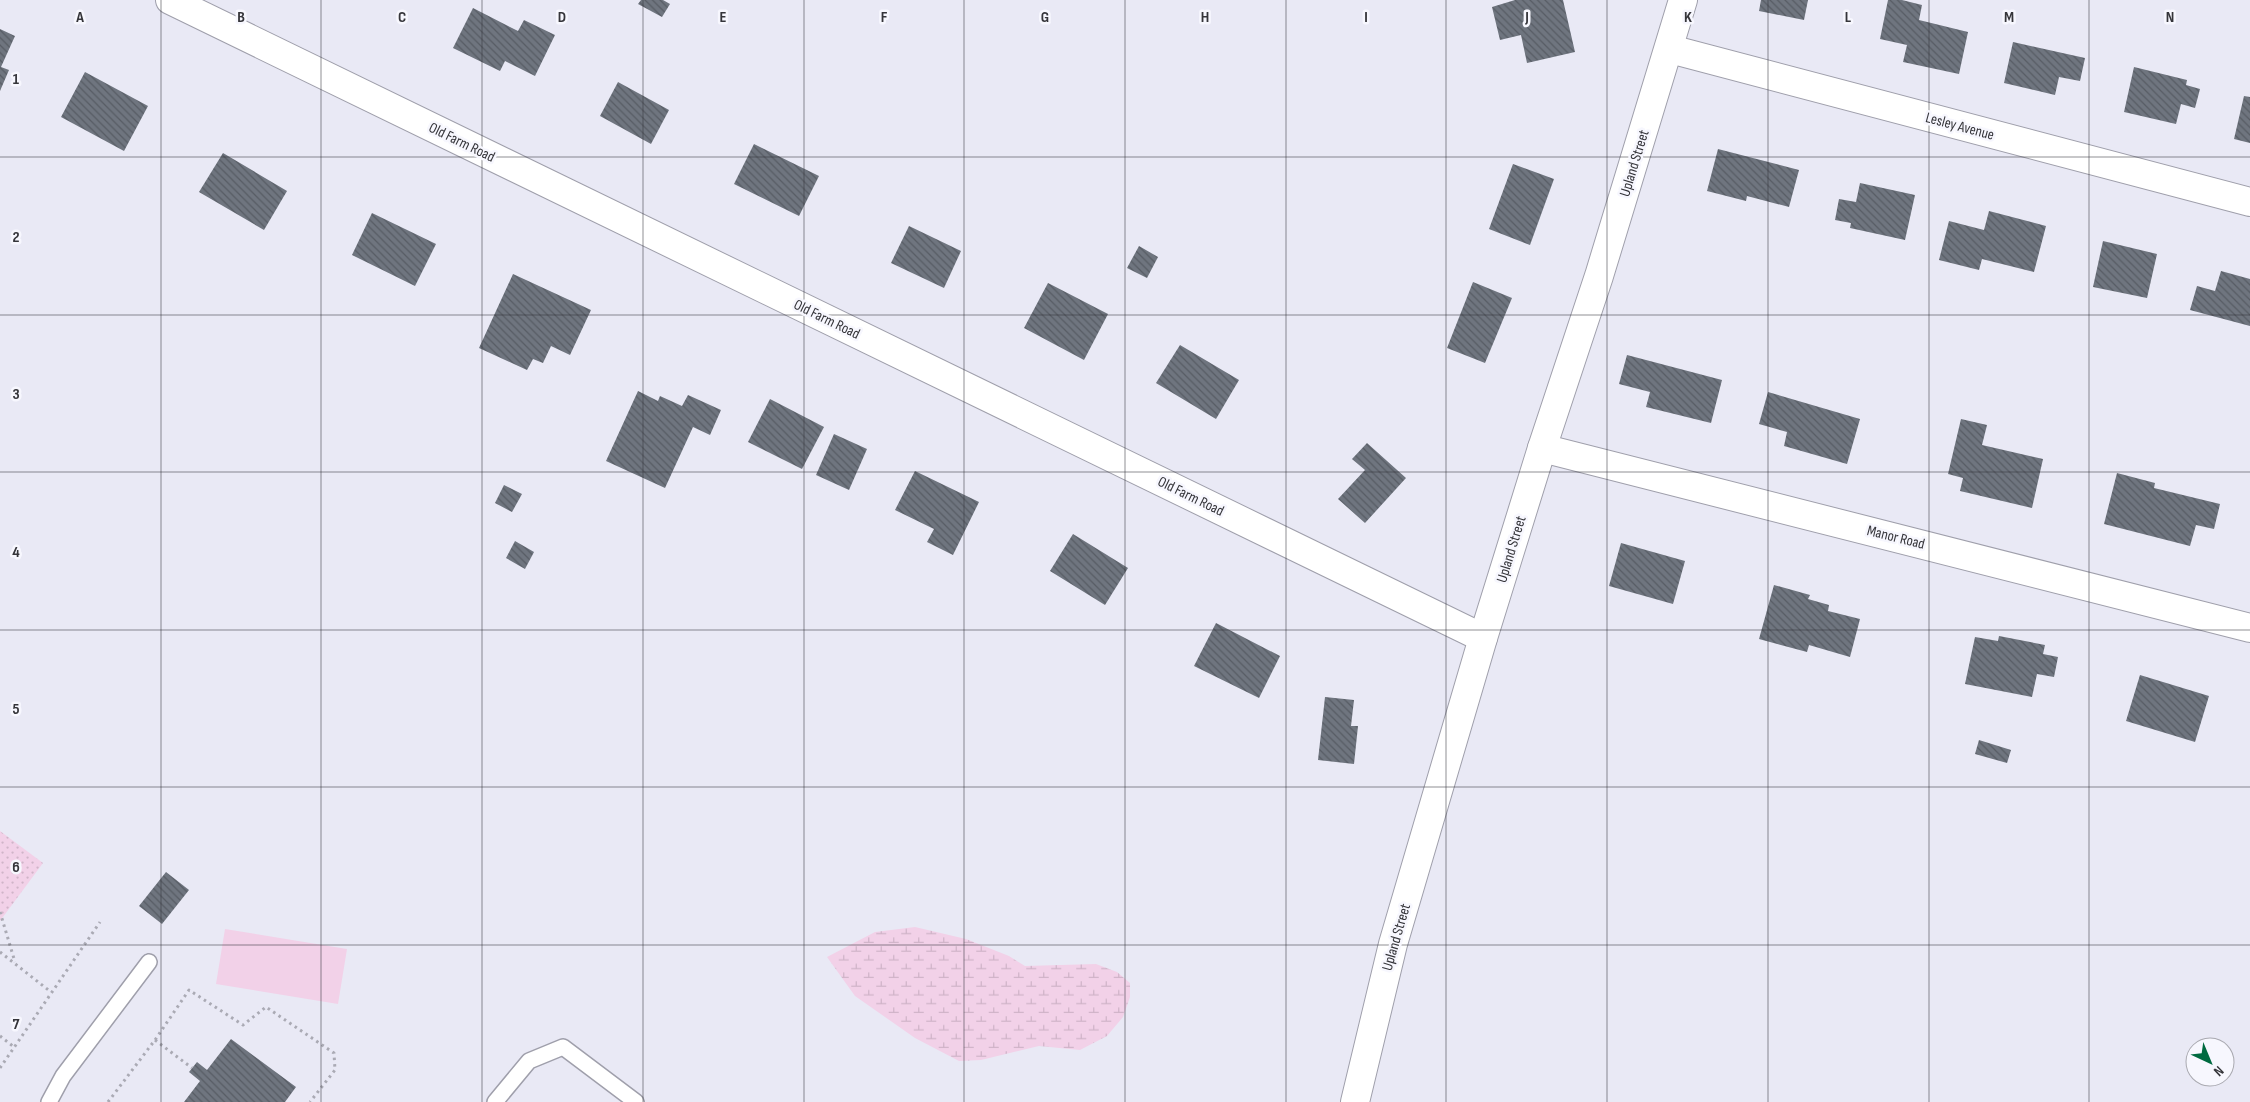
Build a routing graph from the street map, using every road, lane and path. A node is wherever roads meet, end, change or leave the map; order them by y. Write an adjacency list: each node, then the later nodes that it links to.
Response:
1 (170, 0): 7 (street, Old Farm Road)
2 (1683, 0): 3 (street, Upland Street)
3 (1670, 49): 4 (street, Lesley Avenue); 5 (street, Upland Street)
4 (2250, 202)
5 (1542, 448): 6 (street, Manor Road); 7 (street, Upland Street)
6 (2250, 628)
7 (1483, 638): 24 (street, Upland Street)
8 (0, 912): 12 (path)
9 (100, 922): 13 (path)
10 (0, 952): 12 (path)
11 (149, 962): 19 (lane)
12 (15, 964): 13 (path)
13 (52, 992): 16 (path)
14 (0, 1036): 16 (path)
15 (155, 1040): 18 (path); 20 (path); 21 (path)
16 (14, 1046): 17 (path)
17 (0, 1068)
18 (192, 1068)
19 (49, 1102)
20 (108, 1102)
21 (310, 1102)
22 (495, 1102): 23 (lane)
23 (636, 1102)
24 (1355, 1102)

